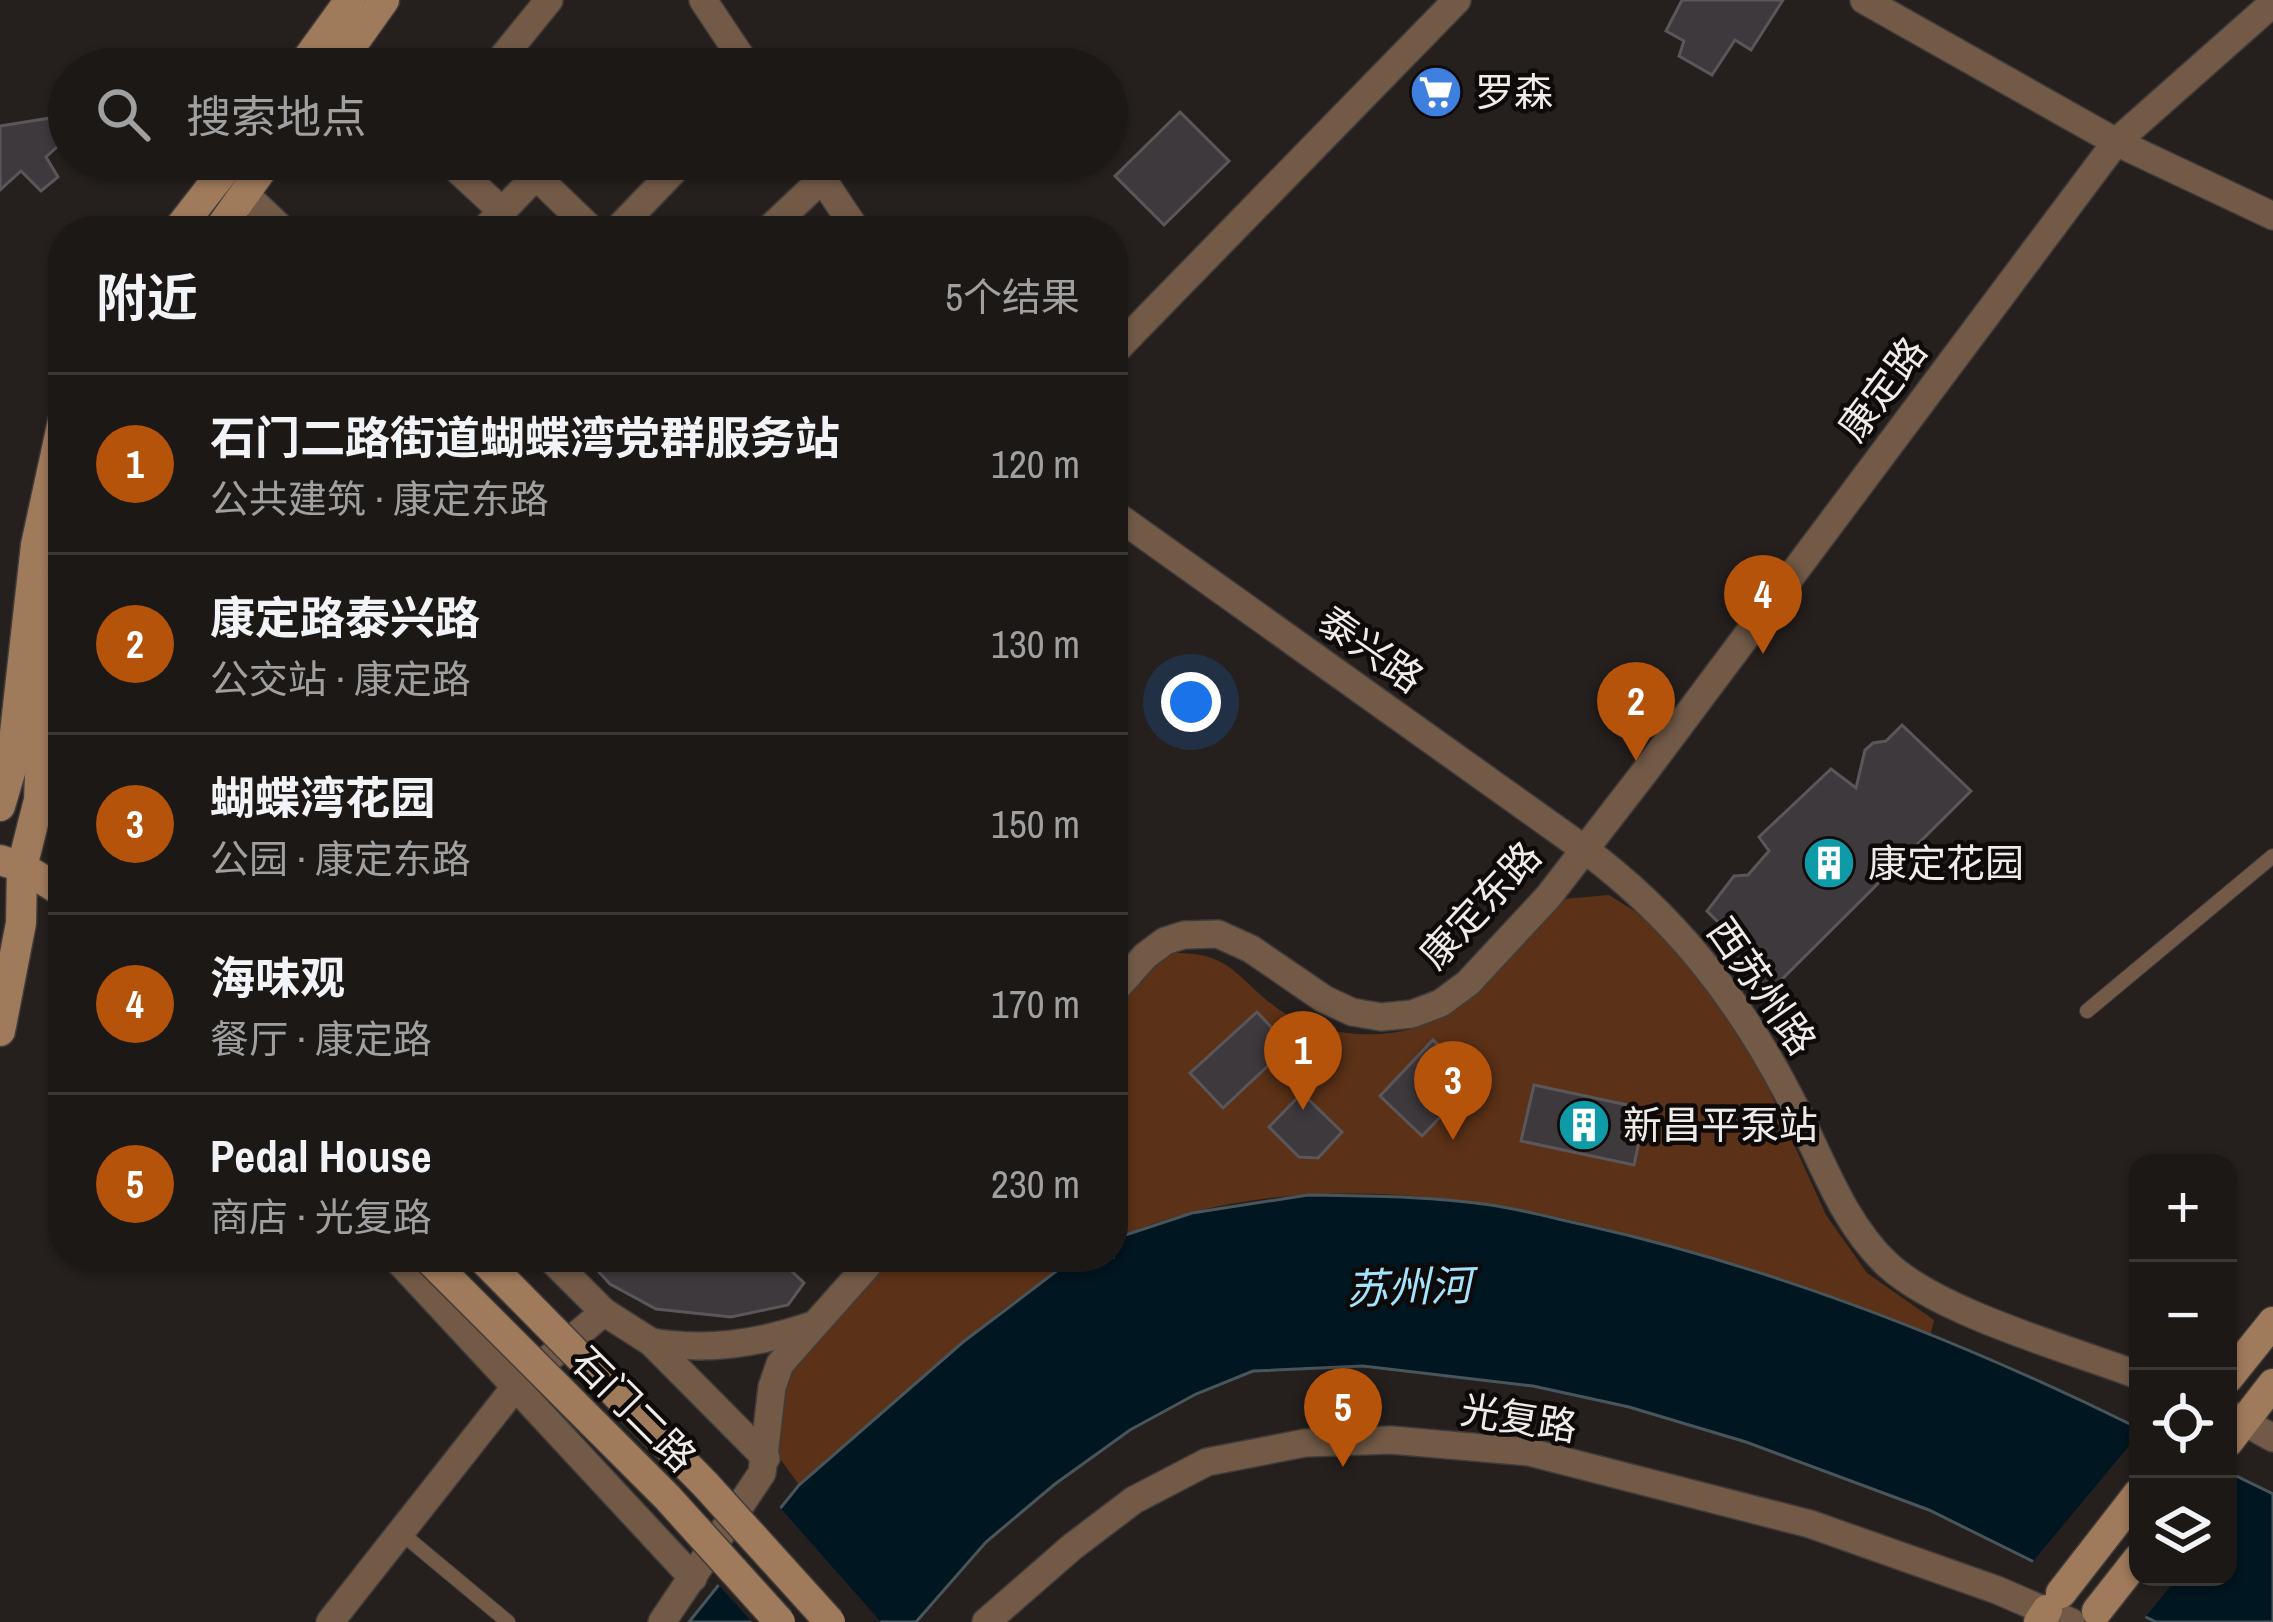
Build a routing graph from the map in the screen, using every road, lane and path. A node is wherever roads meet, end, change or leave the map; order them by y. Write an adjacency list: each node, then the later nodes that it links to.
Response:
1 (350, 0): 8 (main road)
2 (384, 0): 9 (main road)
3 (549, 0): 10 (street)
4 (704, 0): 11 (street)
5 (1456, 0): 32 (street)
6 (1864, 0): 12 (street)
7 (2273, 3): 12 (street, 康定路)
8 (315, 48)
9 (353, 48)
10 (510, 48)
11 (735, 48)
12 (2116, 142): 31 (street); 40 (street, 康定路)
13 (216, 180): 22 (main road)
14 (254, 180): 21 (main road)
15 (462, 180): 25 (street)
16 (532, 180): 26 (street)
17 (554, 180): 27 (street)
18 (665, 180): 28 (street)
19 (807, 180): 29 (street)
20 (823, 180): 30 (street)
21 (244, 193): 23 (main road); 24 (street)
22 (188, 216)
23 (228, 216)
24 (268, 216)
25 (489, 216)
26 (498, 216)
27 (582, 216)
28 (630, 216)
29 (778, 216)
30 (847, 216)
31 (2273, 216)
32 (1128, 338)
33 (48, 488): 36 (main road)
34 (1128, 524): 40 (street, 泰兴路)
35 (48, 640): 37 (main road)
36 (3, 784): 37 (main road)
37 (39, 800): 38 (main road); 42 (main road)
38 (48, 810)
39 (0, 834): 42 (main road)
40 (1584, 849): 44 (street, 康定东路); 57 (street, 西苏州路)
41 (2273, 856): 45 (lane)
42 (11, 863): 43 (main road); 46 (main road)
43 (48, 884)
44 (1128, 977)
45 (2087, 1012)
46 (0, 1031)
47 (408, 1272): 59 (street, 石门二路)
48 (442, 1272): 72 (main road, 石门二路, bridge)
49 (496, 1272): 73 (main road, 石门二路, bridge)
50 (564, 1272): 52 (street, 石门二路)
51 (861, 1272): 54 (street)
52 (604, 1312): 55 (street, 石门二路); 59 (street)
53 (2273, 1322): 56 (main road)
54 (814, 1324): 55 (street, 石门二路); 63 (street)
55 (651, 1342): 63 (street, 石门二路)
56 (2234, 1370)
57 (2129, 1373)
58 (2273, 1384): 60 (main road)
59 (516, 1387): 65 (street); 67 (street, 石门二路)
60 (2237, 1421)
61 (2237, 1426): 62 (street)
62 (2273, 1438)
63 (766, 1458): 67 (street)
64 (2129, 1508): 68 (main road)
65 (400, 1532): 69 (street); 70 (lane)
66 (2129, 1565): 68 (main road)
67 (693, 1578): 71 (street)
68 (2063, 1612): 74 (street, 光复路)
69 (330, 1622)
70 (508, 1622)
71 (662, 1622)
72 (780, 1622)
73 (830, 1622)
74 (986, 1622)

